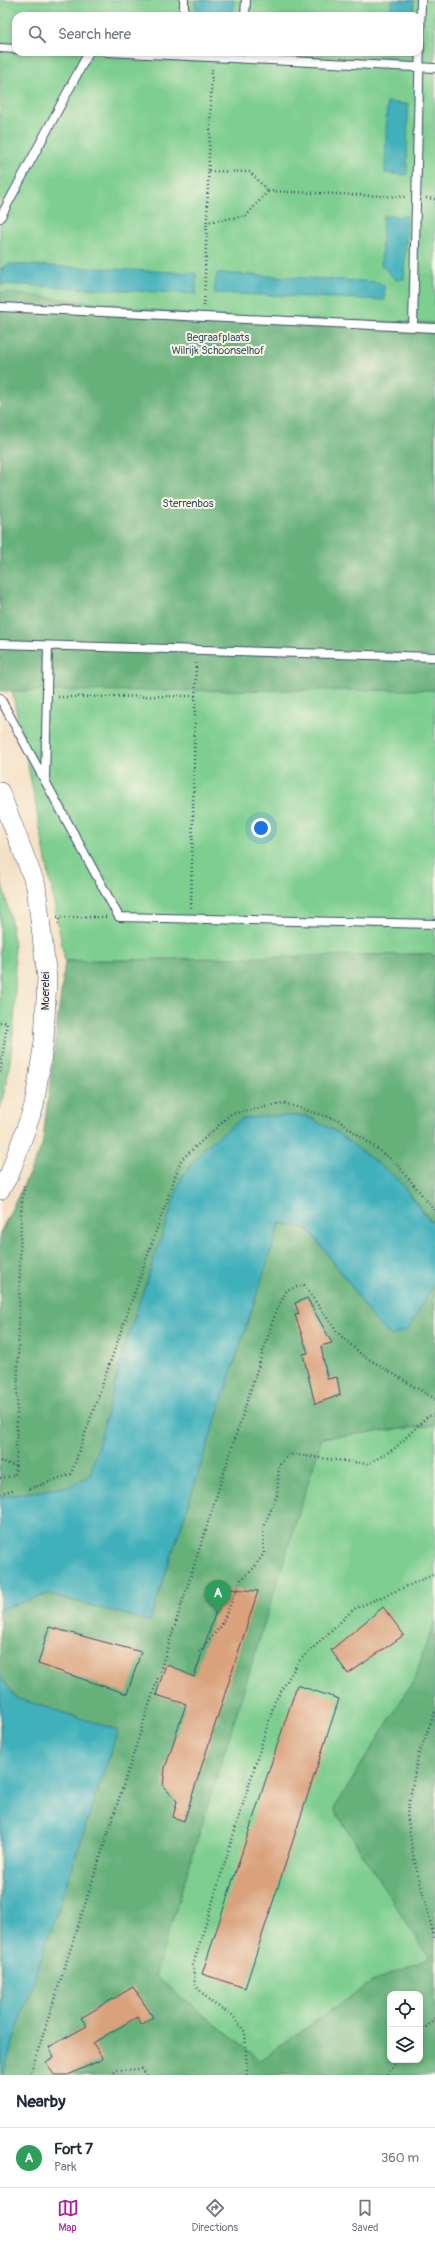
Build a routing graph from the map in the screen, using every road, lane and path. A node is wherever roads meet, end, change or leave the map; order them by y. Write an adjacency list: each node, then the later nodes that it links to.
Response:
1 (184, 0): 4 (lane)
2 (246, 0): 5 (lane)
3 (421, 0): 6 (lane)
4 (184, 12)
5 (245, 12)
6 (421, 12)
7 (0, 48): 8 (lane)
8 (12, 49)
9 (87, 56): 21 (lane)
10 (203, 56): 14 (lane)
11 (228, 56): 14 (lane)
12 (257, 56): 15 (lane)
13 (420, 56): 15 (lane)
14 (213, 57): 17 (path)
15 (420, 68): 16 (lane); 19 (lane)
16 (435, 68)
17 (208, 171): 18 (path); 22 (path)
18 (268, 191): 19 (path); 22 (path)
19 (416, 198): 20 (path); 25 (lane)
20 (435, 199)
21 (0, 218)
22 (206, 222): 24 (path)
23 (0, 307): 24 (lane)
24 (204, 316): 25 (lane)
25 (413, 327): 26 (lane)
26 (435, 328)
27 (0, 644): 28 (lane)
28 (48, 646): 29 (lane); 32 (lane)
29 (196, 649): 30 (lane); 31 (path)
30 (435, 657)
31 (195, 696): 32 (path); 38 (path)
32 (47, 697): 34 (lane)
33 (0, 698): 34 (lane)
34 (45, 783): 37 (lane)
35 (0, 792): 36 (street, Moerelei)
36 (40, 916): 37 (path); 42 (street, Moerelei)
37 (118, 917): 38 (lane)
38 (191, 918): 39 (lane)
39 (435, 924)
40 (0, 1022): 41 (path)
41 (0, 1073)
42 (0, 1190)
43 (435, 1211): 50 (path)
44 (21, 1212): 48 (path)
45 (435, 1399): 60 (path)
46 (435, 1415): 54 (path)
47 (0, 1461): 48 (path)
48 (16, 1466): 49 (path)
49 (0, 1478)
50 (29, 1489)
51 (13, 1490): 52 (path)
52 (0, 1493)
53 (435, 1574): 63 (path)
54 (199, 1652)
55 (435, 1712): 56 (path)
56 (435, 1940)
57 (435, 2018): 58 (path)
58 (423, 2030)
59 (396, 2063): 64 (path)
60 (30, 2075)
61 (111, 2075): 62 (path)
62 (147, 2075)
63 (247, 2075)
64 (388, 2075)

